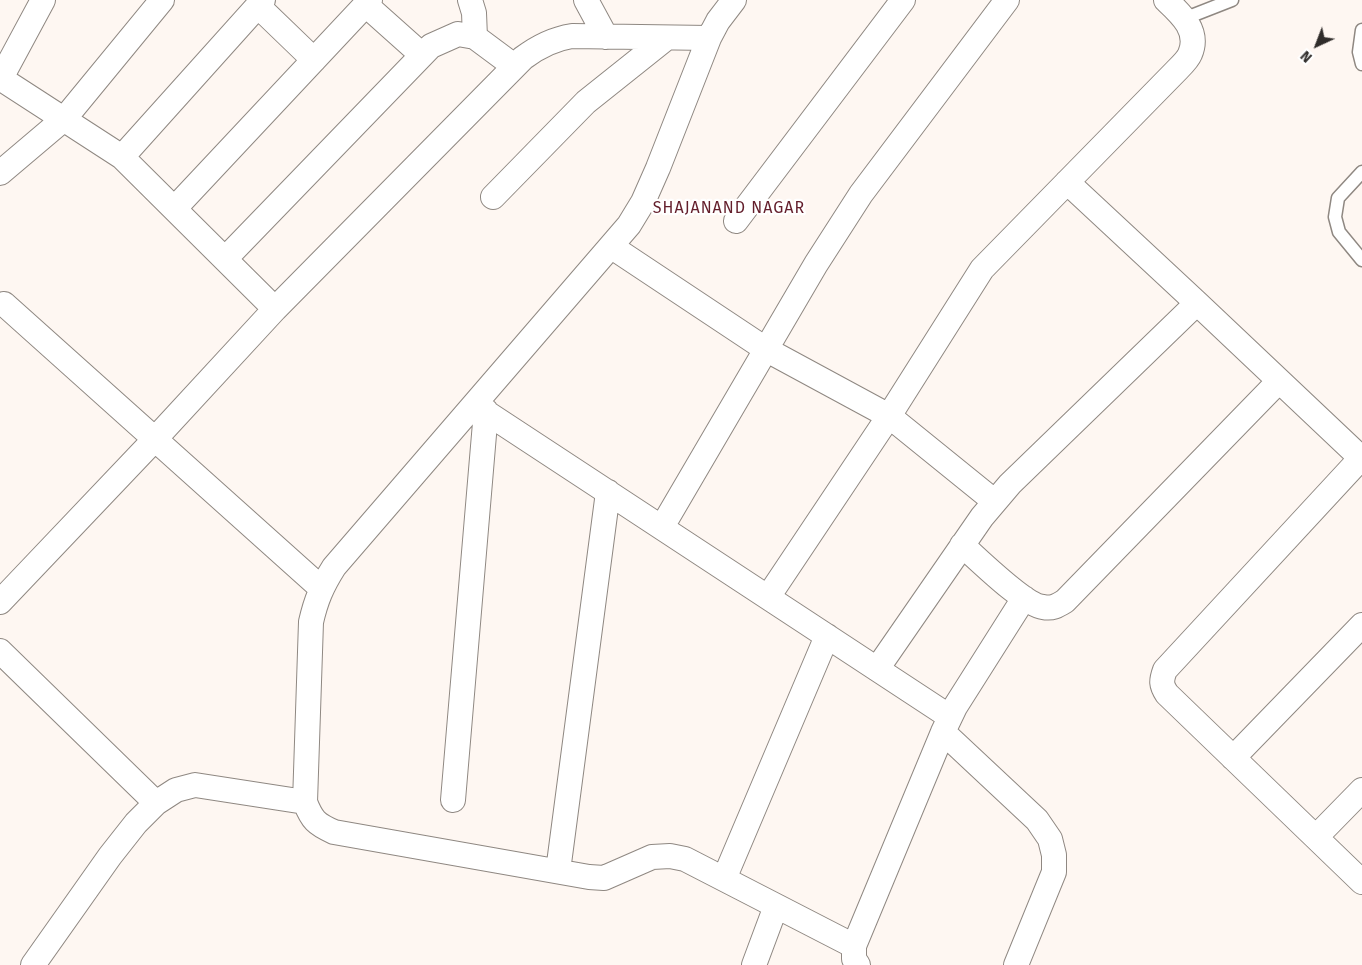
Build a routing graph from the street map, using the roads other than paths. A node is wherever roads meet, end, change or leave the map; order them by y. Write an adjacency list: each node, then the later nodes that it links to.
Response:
1 (43, 0): 22 (street)
2 (162, 0): 23 (street)
3 (470, 0): 14 (street)
4 (586, 0): 15 (street)
5 (734, 0): 16 (street)
6 (903, 0): 30 (street)
7 (1007, 0): 37 (street)
8 (1166, 0): 12 (street)
9 (1232, 0): 12 (lane)
10 (368, 2): 18 (street); 19 (street)
11 (260, 3): 19 (street); 24 (street)
12 (1186, 18): 27 (street)
13 (1362, 30): 20 (lane)
14 (475, 37): 18 (street); 21 (street)
15 (606, 37): 17 (street); 21 (street)
16 (709, 38): 17 (street); 31 (street)
17 (665, 39): 28 (street)
18 (422, 55): 32 (street)
19 (314, 60): 29 (street)
20 (1362, 64)
21 (514, 66): 36 (street)
22 (0, 78): 23 (street)
23 (65, 118): 24 (street); 26 (street)
24 (122, 157): 29 (street)
25 (1362, 172): 33 (lane)
26 (0, 173)
27 (1067, 182): 34 (street); 40 (street)
28 (493, 197)
29 (175, 208): 32 (street)
30 (736, 222)
31 (612, 247): 37 (street); 39 (street)
32 (225, 259): 36 (street)
33 (1362, 260)
34 (1197, 302): 38 (street); 44 (street)
35 (4, 304): 41 (street)
36 (275, 309): 41 (street)
37 (766, 350): 40 (street); 45 (street)
38 (1279, 381): 42 (street); 49 (street)
39 (480, 408): 43 (street); 47 (street); 58 (street)
40 (889, 416): 44 (street); 48 (street)
41 (156, 440): 47 (street); 50 (street)
42 (1362, 458): 56 (street)
43 (608, 492): 45 (street); 62 (street)
44 (994, 501): 46 (street)
45 (662, 527): 48 (street)
46 (962, 545): 49 (street); 54 (street)
47 (321, 588): 59 (street)
48 (768, 597): 52 (street)
49 (1024, 598): 55 (street)
50 (0, 602)
51 (1362, 625): 56 (street)
52 (827, 636): 54 (street); 63 (street)
53 (0, 651): 60 (street)
54 (877, 668): 55 (street)
55 (946, 724): 66 (street); 69 (street)
56 (1233, 758): 61 (street)
57 (1362, 790): 61 (street)
58 (453, 800)
59 (305, 802): 60 (street); 62 (street)
60 (156, 803): 67 (street)
61 (1316, 838): 64 (street)
62 (558, 871): 63 (street)
63 (724, 879): 65 (street)
64 (1362, 882)
65 (776, 906): 66 (street); 68 (street)
66 (856, 956)
67 (33, 965)
68 (754, 965)
69 (1016, 965)

